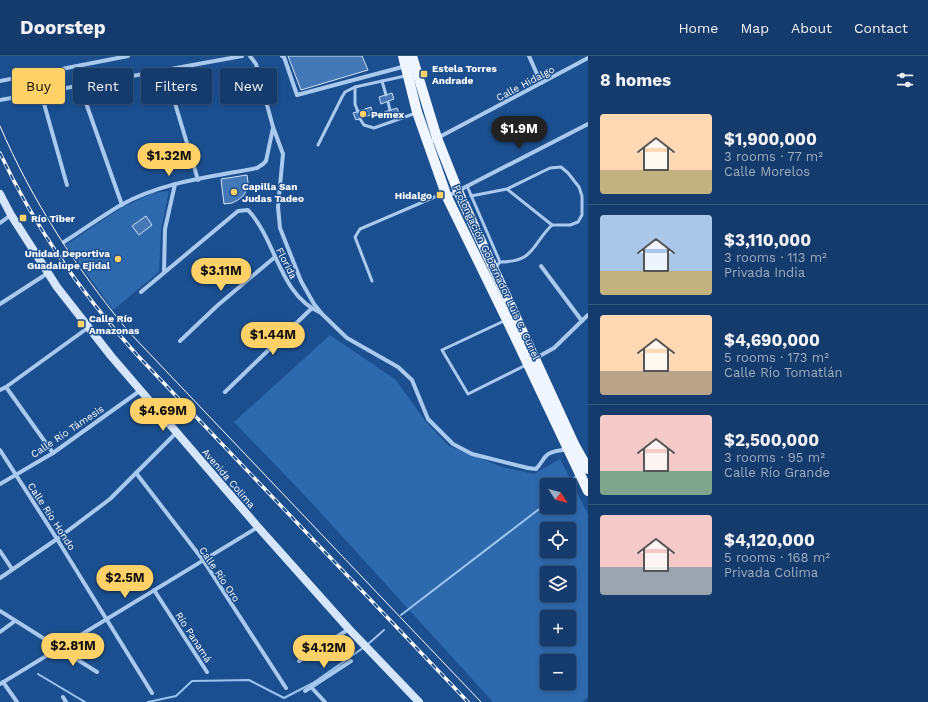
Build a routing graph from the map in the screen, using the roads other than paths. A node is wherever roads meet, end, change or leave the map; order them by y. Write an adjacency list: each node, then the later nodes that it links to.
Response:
1 (128, 56): 10 (street)
2 (242, 56): 9 (street)
3 (250, 56): 28 (street)
4 (282, 56): 8 (street)
5 (403, 56): 8 (main road, Prolongación Gobernador Luis C. Curiel)
6 (529, 56): 12 (street)
7 (588, 58): 12 (street, Calle Hidalgo)
8 (411, 67): 11 (lane); 23 (main road, Prolongación Gobernador Luis C. Curiel); 29 (main road, Prolongación Gobernador Luis C. Curiel)
9 (176, 68)
10 (0, 81)
11 (382, 81): 13 (lane); 14 (lane)
12 (541, 83): 29 (street, Calle Hidalgo)
13 (355, 87): 22 (lane); 31 (lane)
14 (386, 95)
15 (12, 98): 16 (street)
16 (0, 100)
17 (388, 102): 21 (lane)
18 (44, 104): 34 (street)
19 (86, 104): 40 (street)
20 (175, 104): 32 (street)
21 (390, 110)
22 (358, 112)
23 (417, 112): 26 (lane); 30 (main road, Prolongación Gobernador Luis C. Curiel)
24 (392, 115): 26 (lane)
25 (360, 119): 26 (lane)
26 (393, 121)
27 (588, 124): 36 (street)
28 (273, 127): 32 (street); 54 (street)
29 (438, 138): 30 (street, Calle Hidalgo); 36 (main road, Prolongación Gobernador Luis C. Curiel)
30 (428, 143): 38 (main road, Prolongación Gobernador Luis C. Curiel)
31 (318, 145)
32 (198, 180): 33 (street)
33 (175, 184): 40 (street); 49 (street)
34 (67, 185)
35 (507, 188): 39 (lane); 43 (lane); 43 (lane)
36 (462, 189): 38 (street); 39 (lane); 46 (main road, Prolongación Gobernador Luis C. Curiel)
37 (0, 194): 41 (street, Avenida Colima)
38 (446, 195): 50 (lane); 56 (main road, Prolongación Gobernador Luis C. Curiel)
39 (471, 196): 46 (lane)
40 (122, 205): 44 (street)
41 (11, 215): 42 (street); 48 (street, Avenida Colima)
42 (0, 223)
43 (552, 225): 46 (lane)
44 (64, 242)
45 (275, 257): 49 (street, Florida); 53 (street, Florida); 59 (street)
46 (497, 265): 60 (main road, Prolongación Gobernador Luis C. Curiel)
47 (541, 266): 57 (street)
48 (48, 272): 52 (street); 58 (street, Avenida Colima)
49 (164, 272): 51 (street)
50 (372, 281)
51 (141, 292)
52 (0, 304)
53 (311, 309): 54 (street, Florida); 64 (street)
54 (322, 314): 66 (street)
55 (588, 315): 57 (street)
56 (507, 320): 60 (main road, Prolongación Gobernador Luis C. Curiel); 60 (lane)
57 (582, 321): 60 (street)
58 (89, 327): 61 (street); 63 (street, Avenida Colima)
59 (180, 341)
60 (532, 361): 66 (main road, Prolongación Gobernador Luis C. Curiel)
61 (6, 387): 62 (street); 68 (street)
62 (0, 390)
63 (141, 390): 65 (street, Avenida Colima); 68 (street, Calle Río Támesis)
64 (225, 392)
65 (177, 432): 70 (street); 74 (street, Avenida Colima)
66 (571, 448): 69 (main road, Prolongación Gobernador Luis C. Curiel); 73 (main road, Prolongación Gobernador Luis C. Curiel)
67 (0, 450): 71 (street, Calle Río Hondo)
68 (53, 453): 71 (street, Calle Río Támesis)
69 (588, 469)
70 (136, 473): 75 (street); 77 (street, Calle Río Oro)
71 (15, 474): 72 (street, Calle Río Támesis); 75 (street, Calle Río Hondo)
72 (0, 484)
73 (588, 491)
74 (258, 527): 77 (street); 84 (street, Avenida Colima)
75 (57, 539): 78 (street); 82 (street, Calle Río Hondo)
76 (0, 551): 78 (street)
77 (203, 560): 80 (street); 93 (street, Calle Río Oro)
78 (12, 569): 79 (street)
79 (0, 578)
80 (154, 590): 82 (street); 90 (street, Río Panamá)
81 (0, 611): 83 (street)
82 (107, 620): 86 (street); 95 (street, Calle Río Hondo)
83 (15, 621): 85 (street); 86 (street)
84 (348, 629): 87 (street); 100 (street, Avenida Colima)
85 (0, 632)
86 (58, 648): 89 (street); 91 (street)
87 (299, 661)
88 (351, 661): 92 (street)
89 (97, 672)
90 (207, 672)
91 (1, 683): 97 (street)
92 (311, 687): 94 (street); 99 (street)
93 (286, 688)
94 (305, 691)
95 (152, 693)
96 (63, 697): 98 (street)
97 (17, 702)
98 (66, 702)
99 (325, 702)
100 (420, 702)

